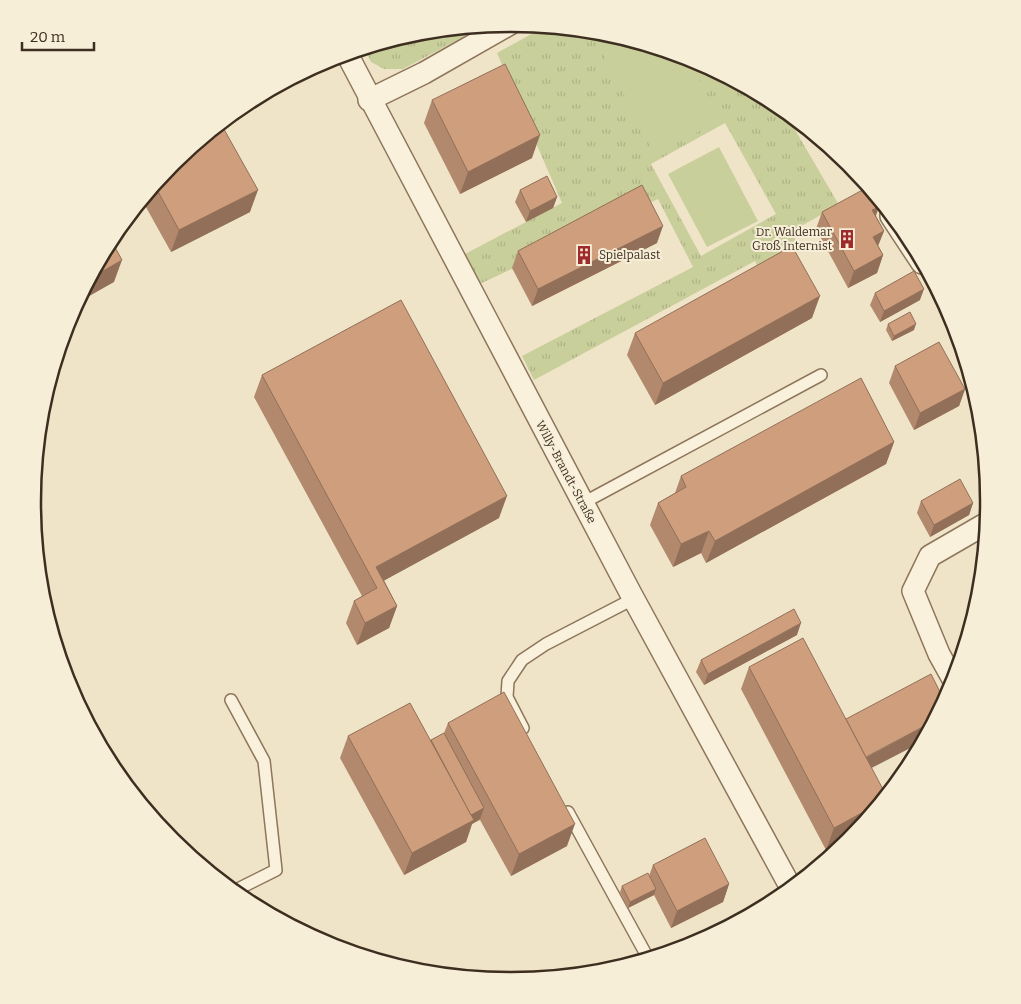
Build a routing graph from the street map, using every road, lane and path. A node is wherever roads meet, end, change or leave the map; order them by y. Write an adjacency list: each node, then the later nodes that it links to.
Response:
1 (494, 33): 3 (street)
2 (350, 61): 3 (street, Willy-Brandt-Straße)
3 (369, 100): 5 (street, Willy-Brandt-Straße)
4 (821, 375): 5 (lane)
5 (583, 504): 7 (street, Willy-Brandt-Straße)
6 (979, 528): 8 (street)
7 (634, 599): 10 (lane); 12 (street, Willy-Brandt-Straße)
8 (948, 671)
9 (231, 700): 13 (lane)
10 (529, 740)
11 (561, 800): 14 (lane)
12 (787, 881)
13 (242, 886)
14 (645, 952)

